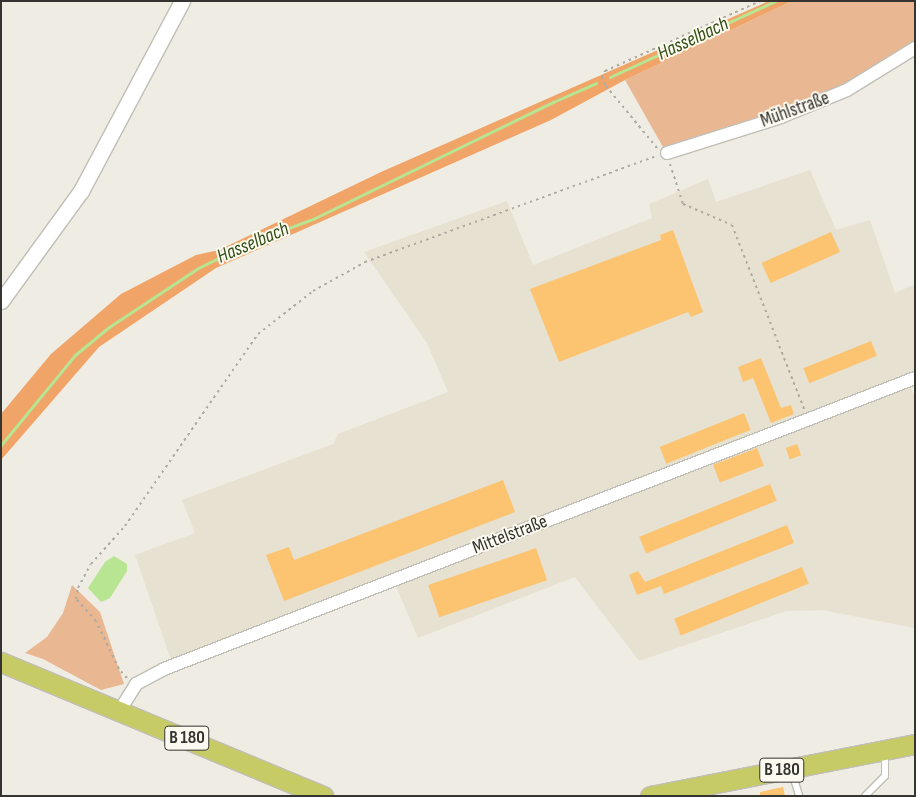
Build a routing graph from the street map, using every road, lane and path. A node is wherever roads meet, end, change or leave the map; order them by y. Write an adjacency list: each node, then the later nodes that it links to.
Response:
1 (182, 1): 5 (street)
2 (760, 1): 9 (path)
3 (915, 48): 4 (street, Mühlstraße)
4 (667, 152): 7 (path)
5 (1, 301)
6 (915, 378): 7 (street, Mittelstraße)
7 (807, 418): 9 (street, Mittelstraße)
8 (1, 662): 10 (main road, B 180)
9 (136, 684): 10 (street, Mittelstraße)
10 (120, 710): 14 (main road, B 180)
11 (915, 744): 12 (main road, B 180)
12 (884, 749): 13 (main road, B 180); 17 (lane)
13 (791, 768): 15 (main road, B 180); 16 (lane)
14 (323, 796)
15 (650, 796)
16 (799, 796)
17 (865, 796)

